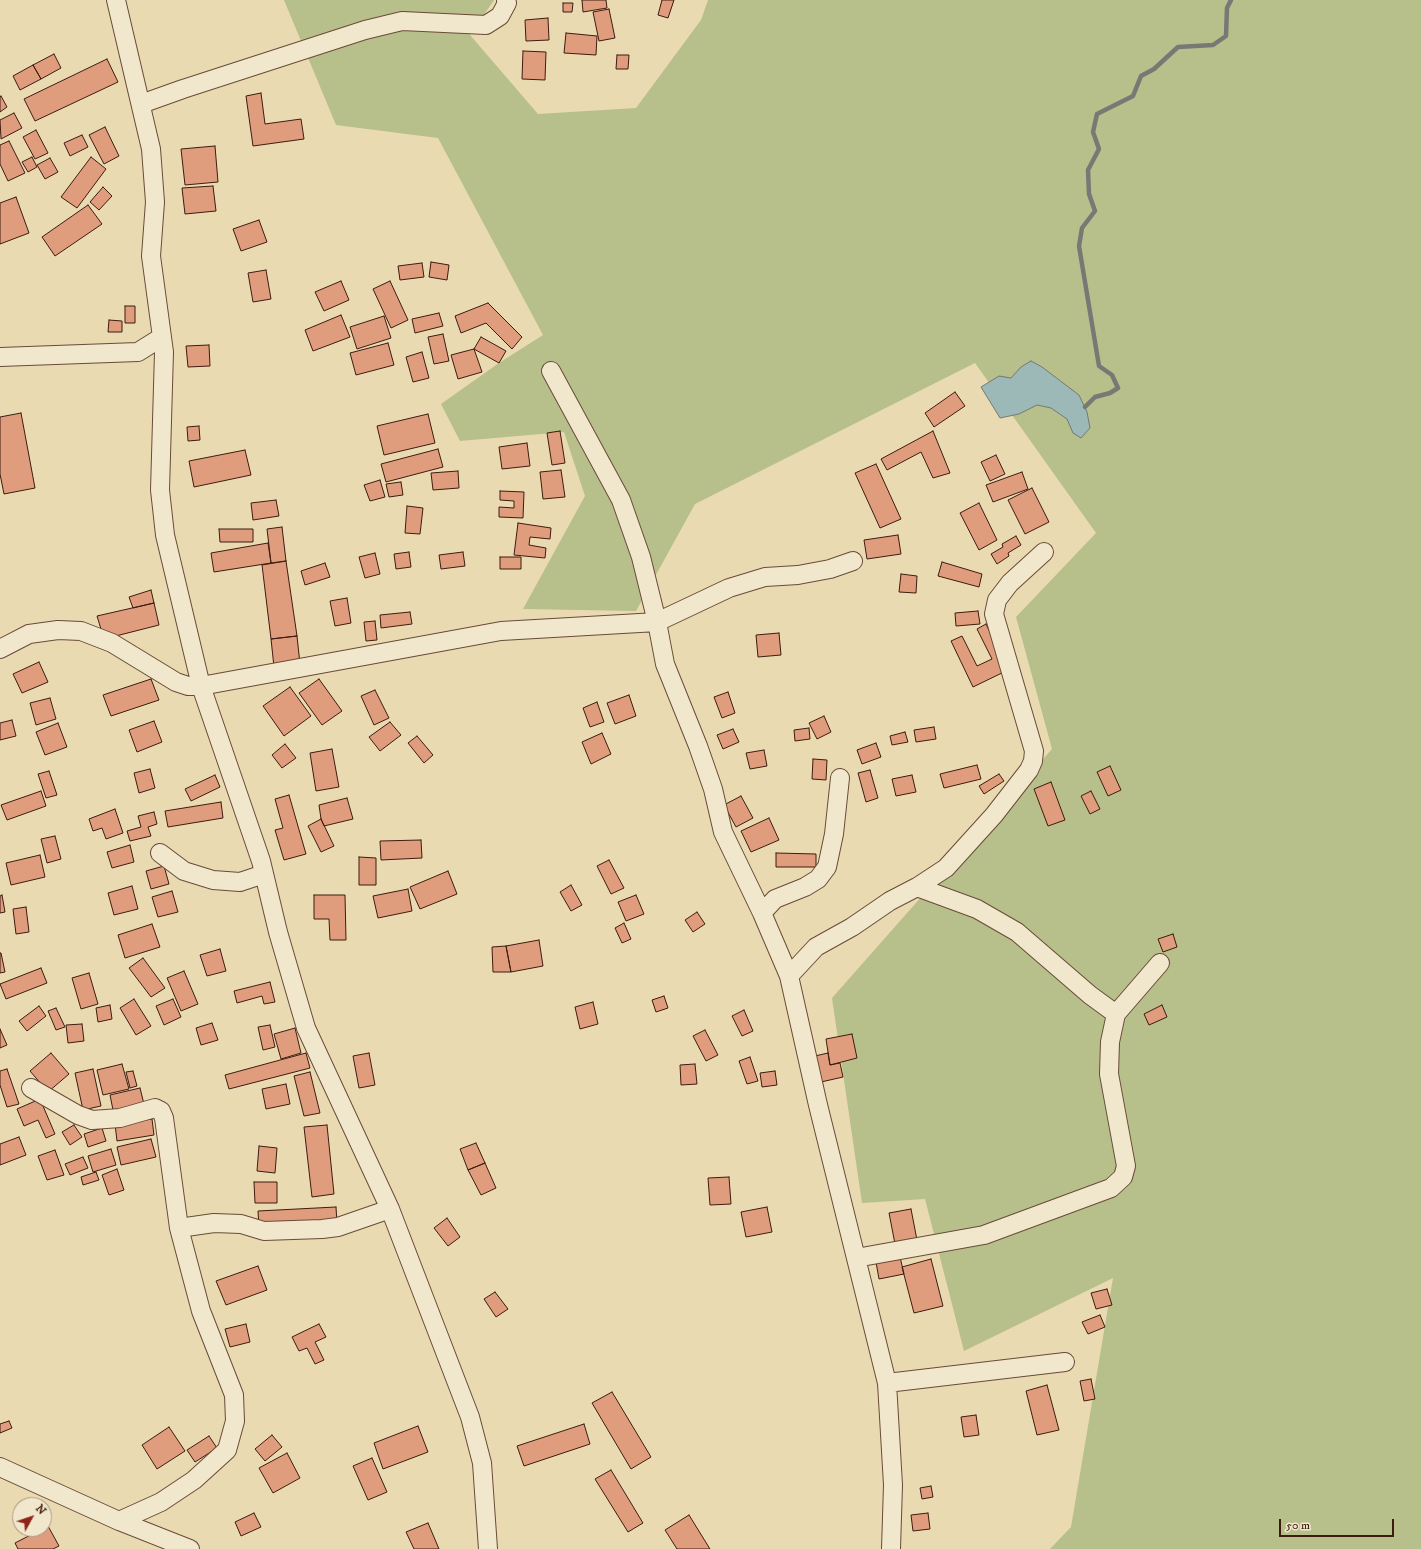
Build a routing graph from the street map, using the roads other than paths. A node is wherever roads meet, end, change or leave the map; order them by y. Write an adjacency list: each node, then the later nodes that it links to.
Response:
1 (116, 0): 3 (street)
2 (506, 0): 3 (street)
3 (141, 104): 4 (street)
4 (162, 336): 5 (street); 8 (street)
5 (138, 352): 6 (street); 8 (street)
6 (0, 357)
7 (551, 371): 11 (street)
8 (163, 376): 13 (street)
9 (1044, 552): 17 (street)
10 (853, 561): 11 (street)
11 (657, 622): 13 (street); 18 (street)
12 (0, 649): 13 (street)
13 (201, 686): 16 (street)
14 (840, 778): 18 (street)
15 (160, 853): 16 (street)
16 (264, 874): 23 (street)
17 (917, 887): 20 (street); 21 (street)
18 (762, 913): 20 (street)
19 (1160, 963): 21 (street)
20 (788, 976): 25 (street)
21 (1116, 1014): 25 (street)
22 (31, 1088): 24 (street)
23 (390, 1209): 24 (street); 31 (street)
24 (179, 1228): 29 (street)
25 (856, 1258): 27 (street)
26 (1065, 1362): 27 (street)
27 (887, 1383): 32 (street)
28 (0, 1467): 29 (street)
29 (119, 1521): 30 (street)
30 (190, 1549)
31 (488, 1549)
32 (891, 1549)

